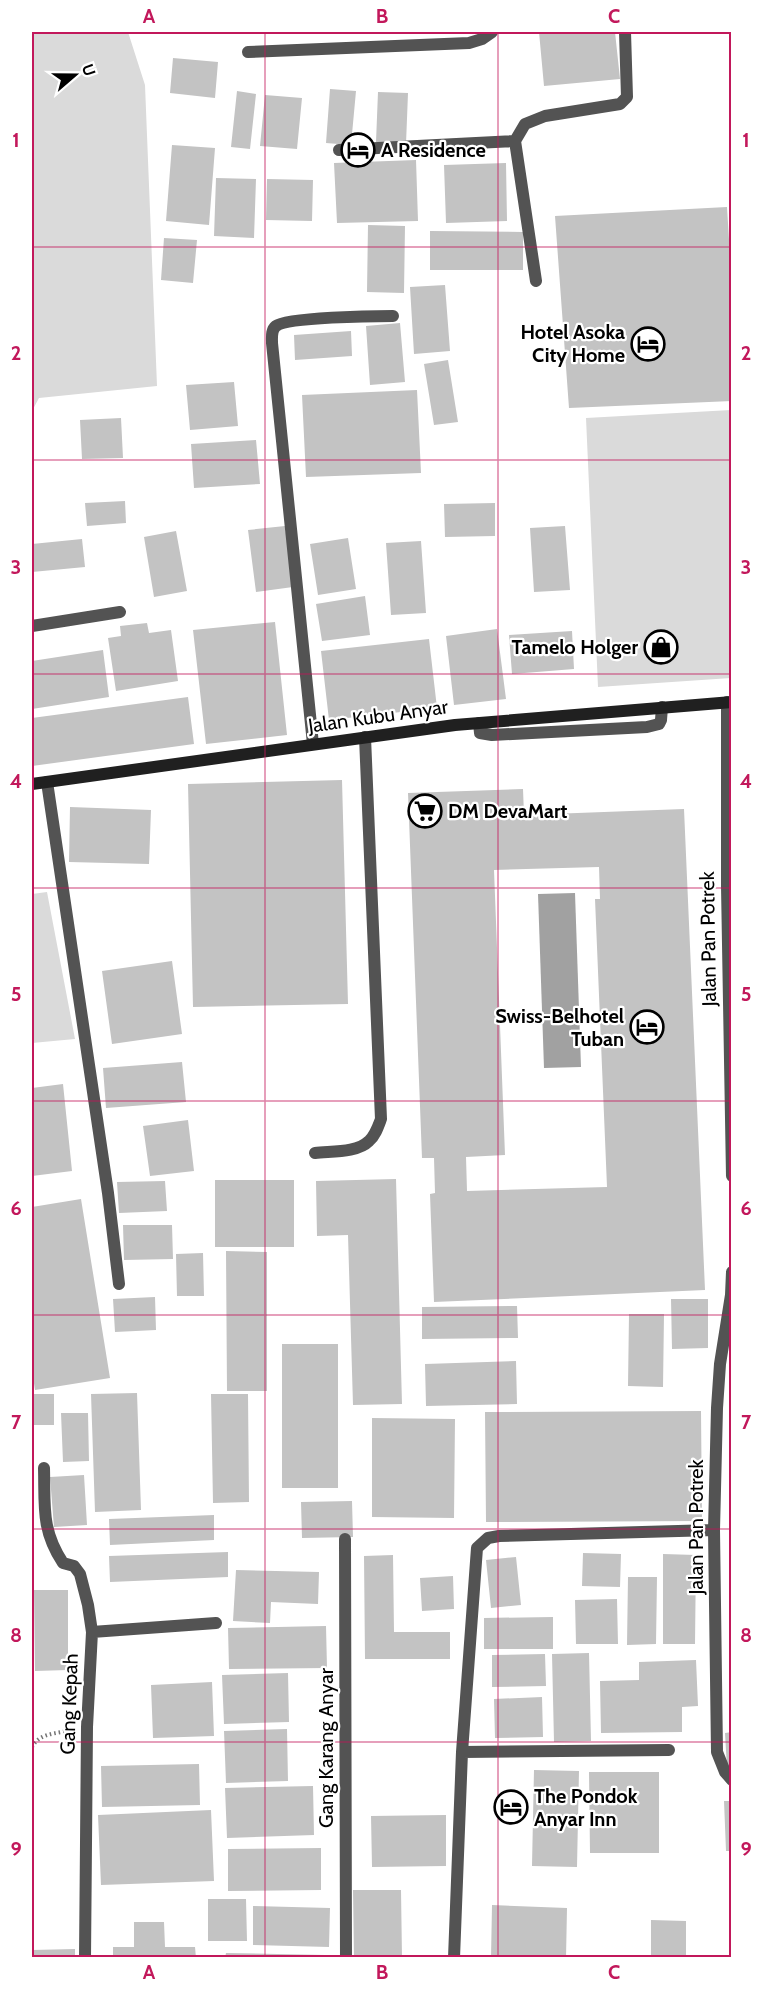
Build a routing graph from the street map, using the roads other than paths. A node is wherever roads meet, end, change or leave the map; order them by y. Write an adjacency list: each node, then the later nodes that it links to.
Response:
1 (492, 32): 3 (street)
2 (625, 32): 4 (street)
3 (248, 52)
4 (515, 141): 5 (street); 6 (street)
5 (339, 150)
6 (536, 281)
7 (393, 316): 14 (street)
8 (120, 612): 9 (street)
9 (32, 626)
10 (729, 702): 11 (street, Jalan Kubu Anyar); 18 (street, Jalan Pan Potrek)
11 (662, 707): 12 (street, Jalan Kubu Anyar); 12 (street)
12 (479, 723): 13 (street, Jalan Kubu Anyar)
13 (365, 737): 14 (street, Jalan Kubu Anyar); 17 (street)
14 (313, 744): 15 (street, Jalan Kubu Anyar)
15 (47, 782): 16 (street, Jalan Kubu Anyar); 20 (street)
16 (32, 784)
17 (315, 1153)
18 (732, 1176)
19 (732, 1272): 22 (street, Jalan Pan Potrek)
20 (119, 1284)
21 (44, 1468): 25 (street, Gang Kepah)
22 (714, 1530): 27 (street); 28 (street, Jalan Pan Potrek)
23 (345, 1539): 30 (street, Gang Karang Anyar)
24 (216, 1623): 25 (street)
25 (92, 1632): 29 (street, Gang Kepah)
26 (669, 1750): 27 (street)
27 (462, 1752): 31 (street)
28 (732, 1780)
29 (85, 1958)
30 (346, 1958)
31 (454, 1958)

